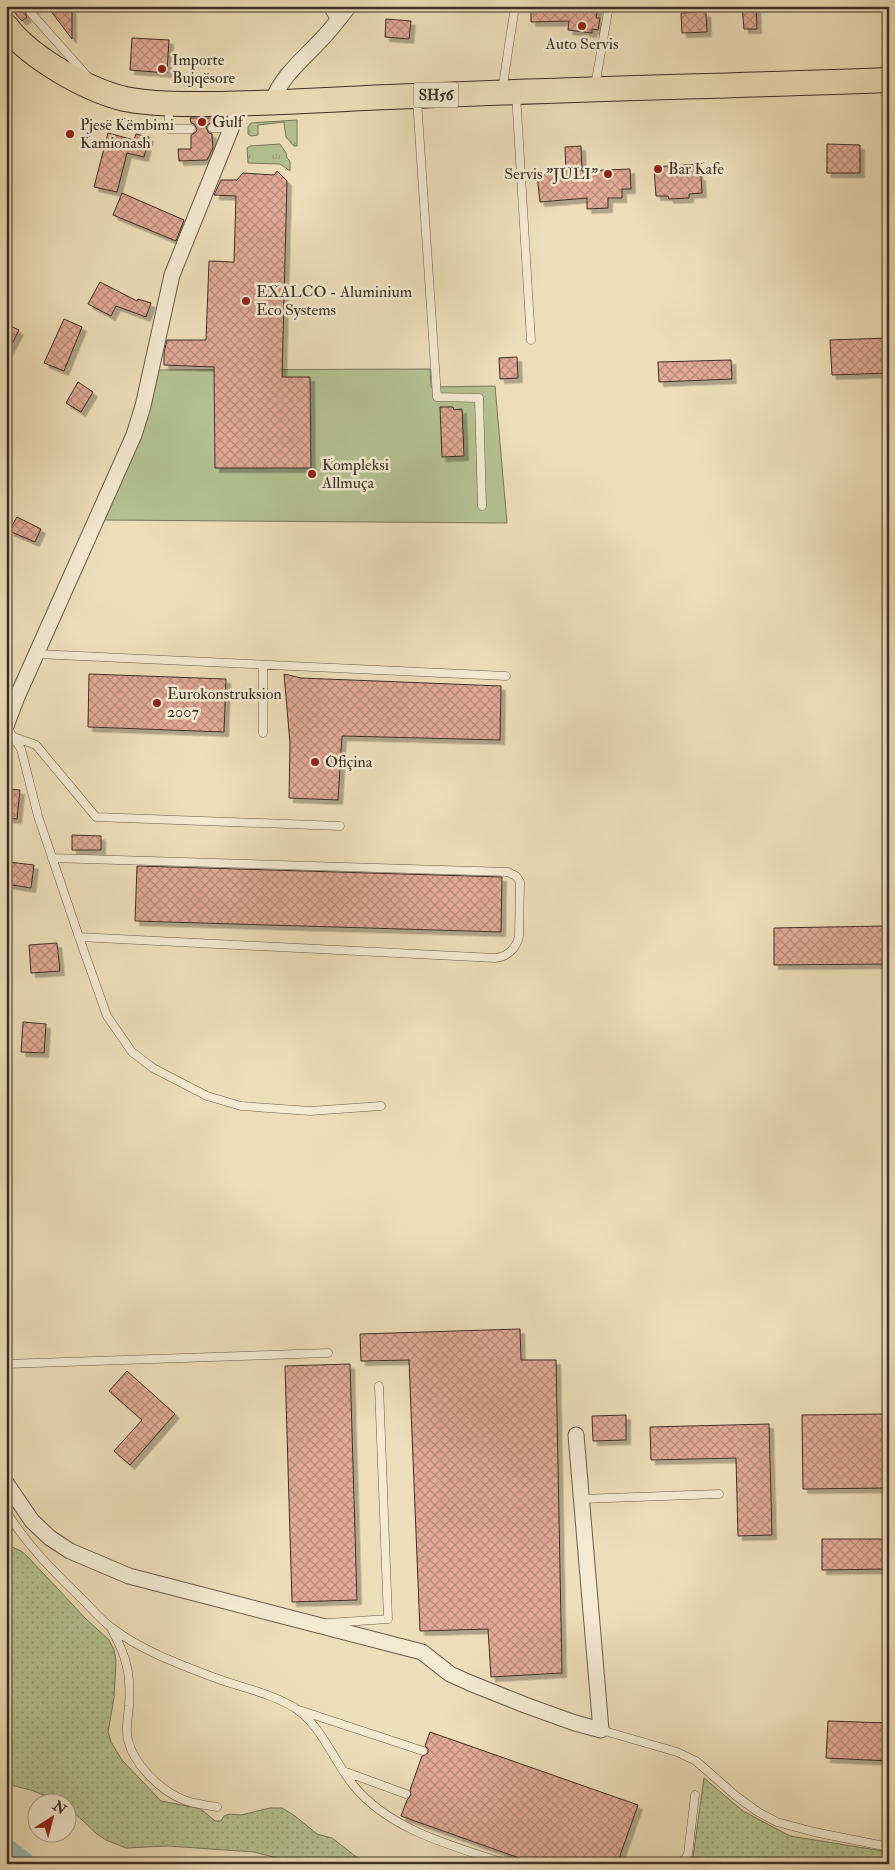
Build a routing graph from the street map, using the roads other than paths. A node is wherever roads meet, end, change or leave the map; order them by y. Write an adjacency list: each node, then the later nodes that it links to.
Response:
1 (349, 6): 5 (street)
2 (516, 6): 10 (lane)
3 (609, 6): 8 (lane)
4 (31, 13): 9 (lane)
5 (335, 13): 12 (street)
6 (6, 26): 9 (main road, SH56)
7 (889, 80): 8 (main road, SH56)
8 (594, 90): 10 (main road, SH56)
9 (102, 92): 13 (main road, SH56)
10 (509, 93): 11 (main road, SH56); 18 (lane)
11 (417, 96): 12 (main road, SH56); 19 (lane)
12 (272, 102): 14 (main road, SH56)
13 (169, 104): 14 (main road, SH56); 17 (lane)
14 (241, 104): 16 (street)
15 (212, 128): 16 (lane)
16 (231, 128): 20 (street)
17 (191, 129)
18 (531, 340)
19 (482, 506)
20 (37, 654): 21 (lane); 23 (street)
21 (263, 665): 22 (lane); 24 (lane)
22 (506, 676)
23 (9, 730): 25 (lane); 26 (lane)
24 (263, 733)
25 (340, 826)
26 (52, 858): 27 (lane); 27 (lane)
27 (79, 937): 28 (lane)
28 (381, 1106)
29 (328, 1353): 30 (lane)
30 (6, 1364)
31 (379, 1386): 37 (lane)
32 (576, 1435): 35 (street)
33 (6, 1484): 37 (street)
34 (719, 1494): 35 (lane)
35 (581, 1499): 40 (street)
36 (6, 1510): 38 (lane)
37 (311, 1624): 40 (street)
38 (111, 1628): 39 (lane); 45 (lane)
39 (296, 1709): 41 (lane); 42 (lane)
40 (601, 1730): 46 (lane)
41 (423, 1751)
42 (343, 1771): 43 (lane); 47 (lane)
43 (406, 1794)
44 (696, 1795): 48 (lane)
45 (217, 1807)
46 (889, 1847): 49 (lane)
47 (507, 1864)
48 (682, 1864)
49 (887, 1864)

